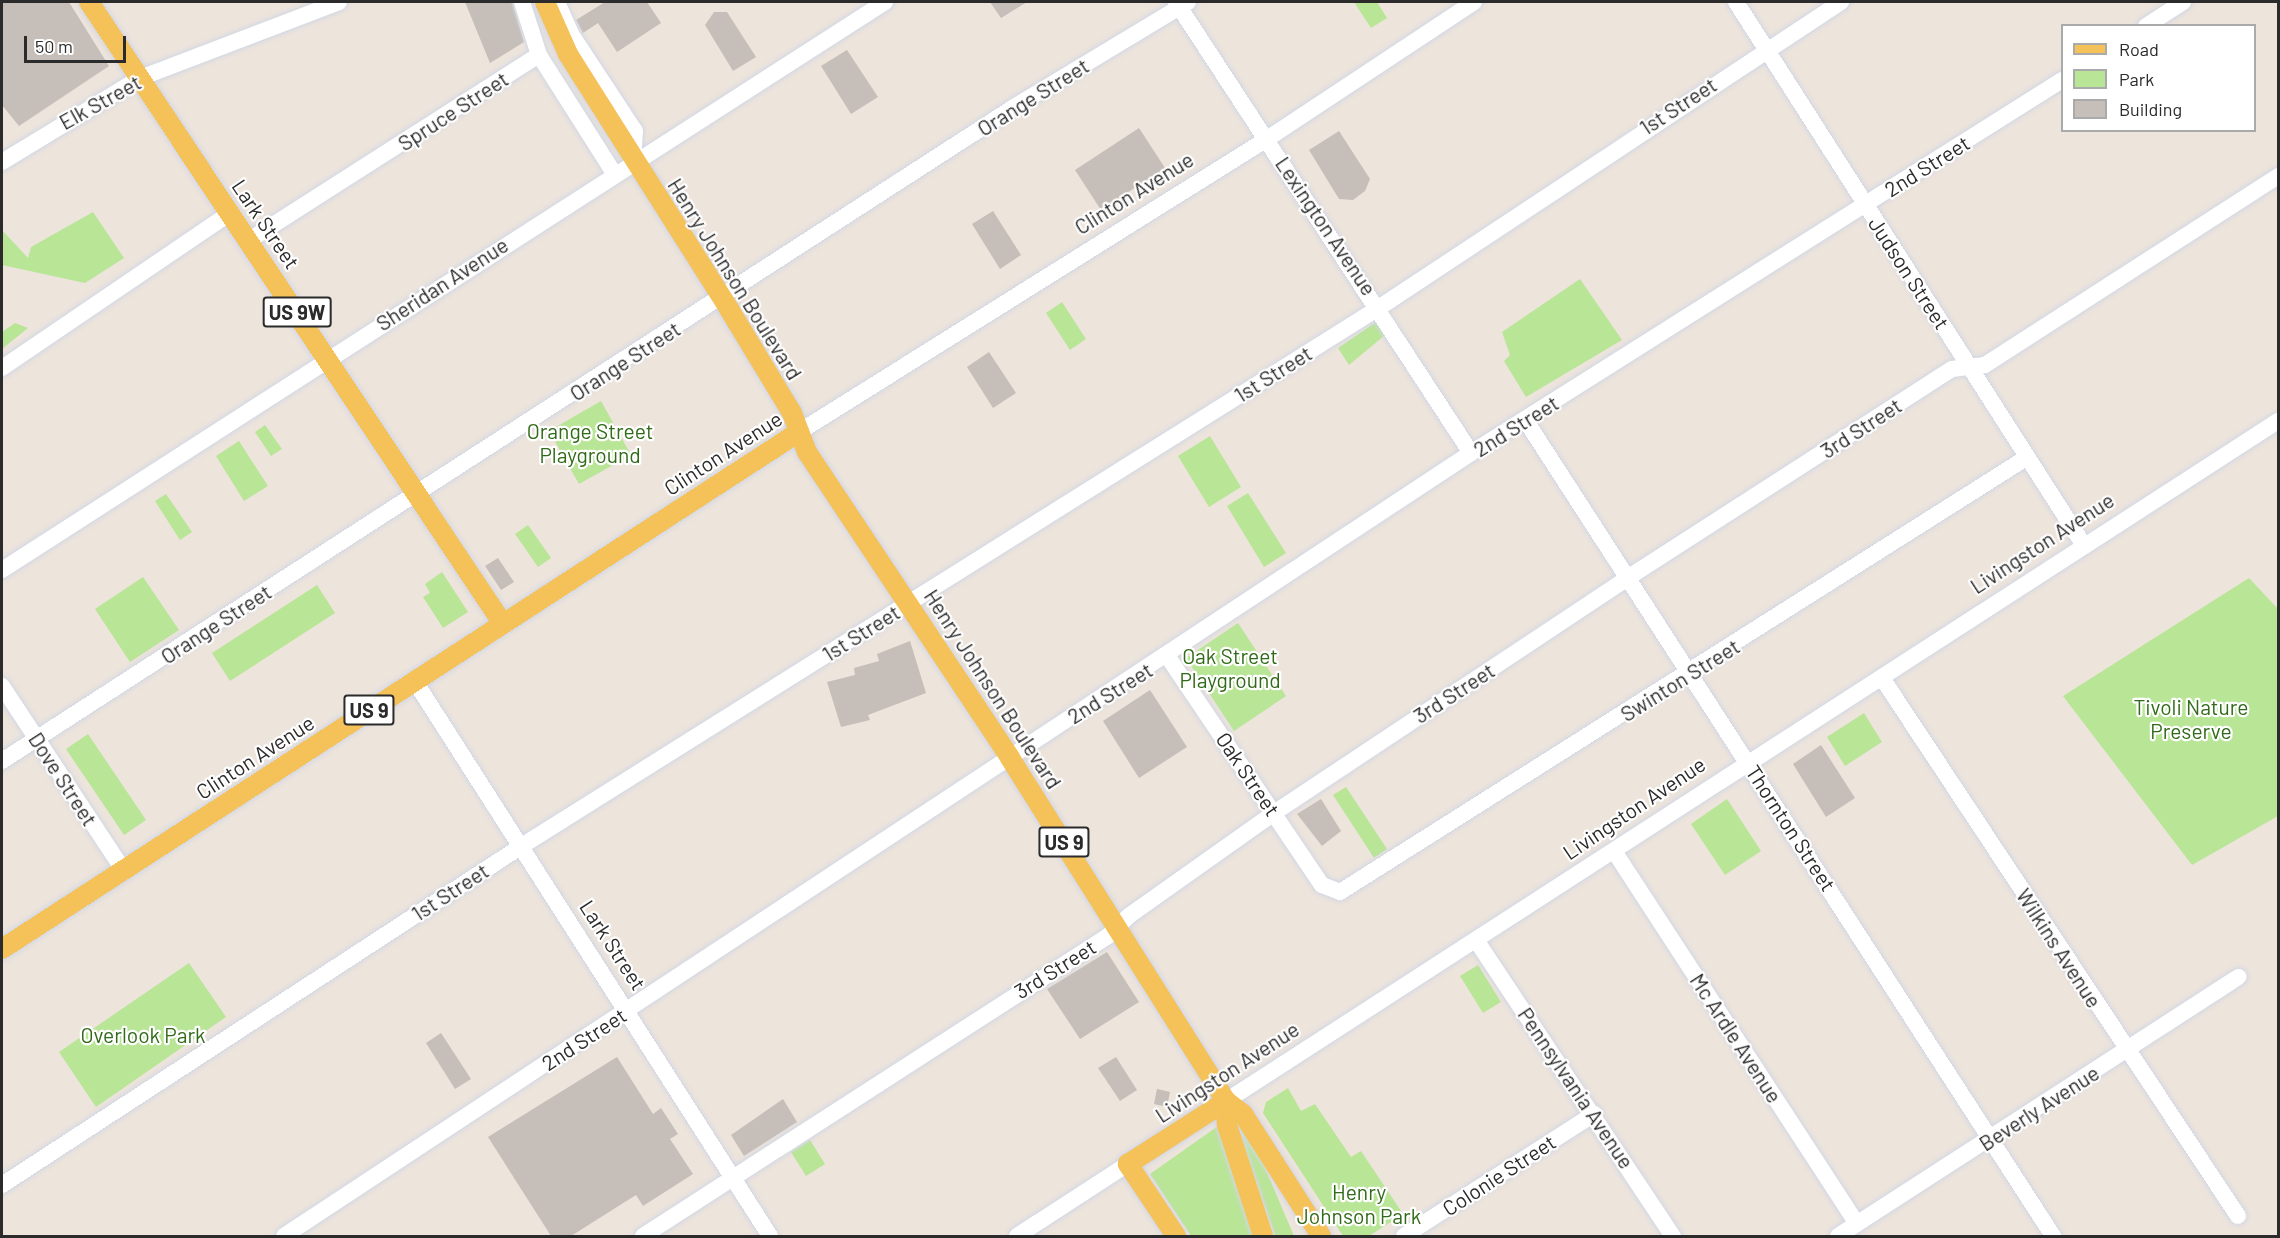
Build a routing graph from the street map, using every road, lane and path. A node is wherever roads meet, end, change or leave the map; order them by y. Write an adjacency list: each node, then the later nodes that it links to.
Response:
1 (89, 2): 15 (main road, Lark Street / US 9W)
2 (339, 2): 15 (street, Elk Street)
3 (522, 2): 14 (street)
4 (545, 2): 19 (main road, Henry Johnson Boulevard)
5 (557, 2): 19 (street)
6 (885, 2): 19 (street, Sheridan Avenue)
7 (1474, 2): 17 (street, Clinton Avenue)
8 (1736, 2): 13 (street, Judson Street)
9 (1841, 2): 13 (street, 1st Street)
10 (2183, 2): 12 (street)
11 (1181, 3): 17 (street, Lexington Avenue); 25 (street, Orange Street)
12 (2149, 24)
13 (1766, 49): 22 (street, Judson Street); 26 (street, 1st Street)
14 (539, 55): 20 (street); 24 (street, Spruce Street)
15 (140, 78): 18 (street, Elk Street); 23 (main road, Lark Street / US 9W)
16 (2061, 81): 22 (street, 2nd Street)
17 (1267, 139): 26 (street, Lexington Avenue); 32 (street, Clinton Avenue)
18 (2, 162)
19 (633, 163): 20 (street, Sheridan Avenue); 25 (main road, Henry Johnson Boulevard)
20 (614, 173): 27 (street, Sheridan Avenue)
21 (2278, 176): 29 (street, 3rd Street)
22 (1865, 206): 29 (street, Judson Street); 30 (street, 2nd Street)
23 (230, 213): 24 (main road, Lark Street / US 9W); 28 (street)
24 (248, 241): 27 (main road, Lark Street / US 9W)
25 (723, 298): 32 (main road, Henry Johnson Boulevard); 35 (street, Orange Street)
26 (1380, 307): 33 (street, Lexington Avenue); 39 (street, 1st Street)
27 (328, 358): 35 (main road, Lark Street / US 9W); 37 (street, Sheridan Avenue)
28 (2, 368)
29 (1971, 370): 34 (street, Judson Street); 38 (street, 3rd Street)
30 (1526, 421): 33 (street, 2nd Street); 38 (street, Thornton Street)
31 (2278, 421): 36 (street, Livingston Avenue)
32 (799, 432): 39 (main road, Henry Johnson Boulevard / US 9); 40 (main road, Clinton Avenue / US 9)
33 (1472, 453): 41 (street, 2nd Street)
34 (2026, 458): 36 (street, Judson Street); 42 (street, Swinton Street)
35 (417, 494): 40 (main road, Lark Street / US 9W); 46 (street, Orange Street)
36 (2083, 544): 43 (street, Livingston Avenue)
37 (2, 570)
38 (1629, 577): 42 (street, Thornton Street); 50 (street, 3rd Street)
39 (908, 603): 47 (main road, Henry Johnson Boulevard / US 9); 51 (street, 1st Street)
40 (503, 624): 44 (main road, Clinton Avenue / US 9)
41 (1168, 657): 47 (street, 2nd Street); 50 (street, Oak Street)
42 (1692, 672): 49 (street, Thornton Street); 54 (street, Swinton Street)
43 (1882, 678): 49 (street, Livingston Avenue); 60 (street, Wilkins Avenue)
44 (414, 680): 51 (street, Lark Street); 53 (main road, Clinton Avenue / US 9)
45 (2, 686): 46 (street, Dove Street)
46 (37, 738): 48 (street, Orange Street); 53 (street, Dove Street)
47 (1010, 758): 55 (main road, Henry Johnson Boulevard / US 9); 59 (street, 2nd Street)
48 (2, 761)
49 (1748, 761): 52 (street, Livingston Avenue); 63 (street, Thornton Street)
50 (1274, 813): 54 (street, Oak Street); 55 (street, 3rd Street)
51 (520, 847): 59 (street, Lark Street); 66 (street, 1st Street)
52 (1614, 851): 56 (street, Livingston Avenue); 69 (street, Mc Ardle Avenue)
53 (124, 872): 57 (main road, Clinton Avenue / US 9)
54 (1329, 890)
55 (1119, 927): 61 (main road, Henry Johnson Boulevard / US 9); 65 (street, 3rd Street)
56 (1476, 940): 61 (street, Livingston Avenue); 62 (street, Pennsylvania Avenue)
57 (2, 949)
58 (2238, 977): 60 (street, Beverly Avenue)
59 (627, 1011): 65 (street, Lark Street); 70 (street, 2nd Street)
60 (2126, 1051): 63 (street, Beverly Avenue); 68 (street, Wilkins Avenue)
61 (1226, 1101): 64 (main road, Livingston Avenue); 67 (main road, Henry Johnson Boulevard / US 9); 75 (main road, US 9)
62 (1594, 1114): 78 (street, Colonie Street); 79 (street, Pennsylvania Avenue)
63 (1989, 1140): 69 (street, Beverly Avenue); 81 (street, Thornton Street)
64 (1128, 1164): 73 (street, Livingston Avenue); 74 (main road)
65 (734, 1178): 71 (street, 3rd Street); 72 (street, Lark Street)
66 (2, 1185)
67 (1285, 1185): 76 (main road, US 9); 77 (main road, Henry Johnson Boulevard)
68 (2238, 1216)
69 (1857, 1224): 80 (street, Beverly Avenue)
70 (284, 1236)
71 (643, 1236)
72 (770, 1236)
73 (1017, 1236)
74 (1176, 1236)
75 (1263, 1236)
76 (1306, 1236)
77 (1322, 1236)
78 (1404, 1236)
79 (1673, 1236)
80 (1838, 1236)
81 (2054, 1236)

